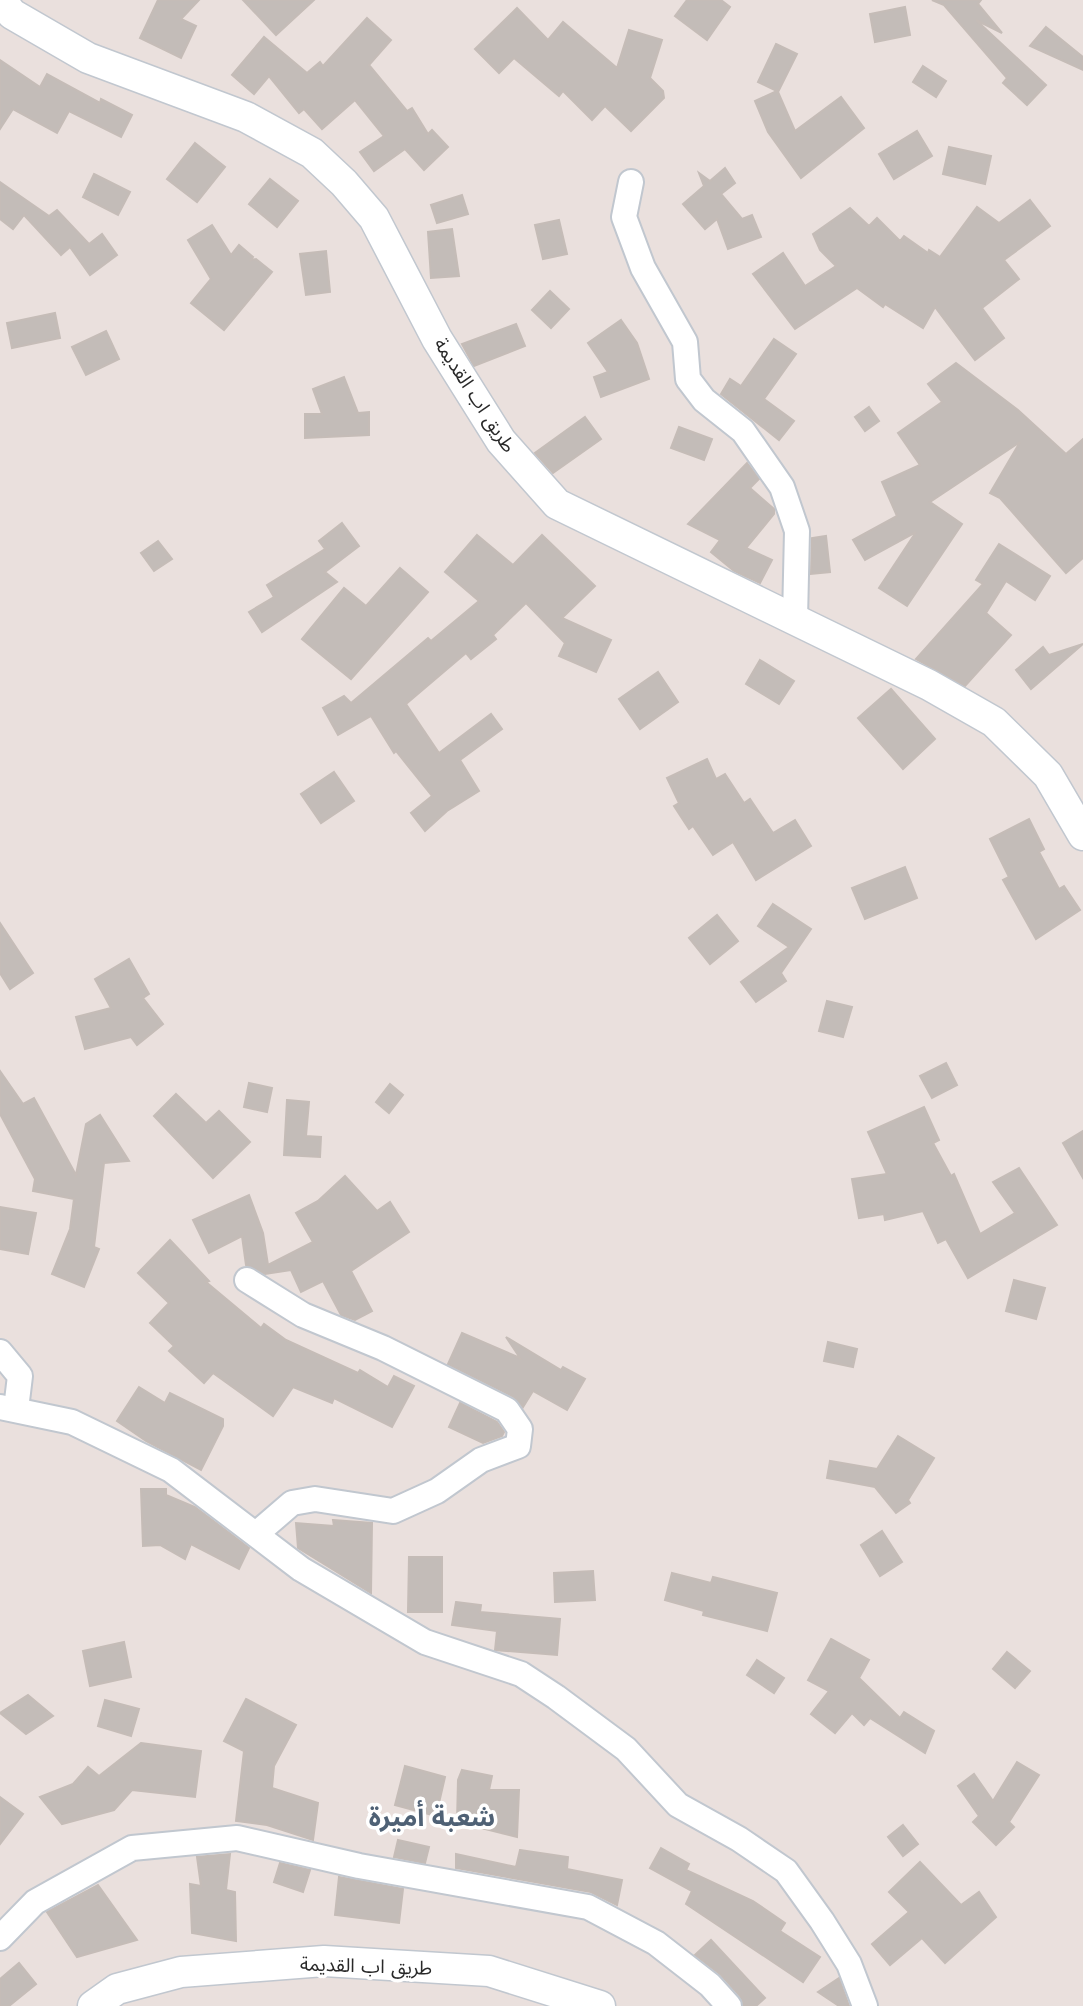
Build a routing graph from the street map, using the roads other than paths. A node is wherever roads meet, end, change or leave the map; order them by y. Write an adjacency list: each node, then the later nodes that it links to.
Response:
1 (1, 0): 3 (street, طريق اب القديمة)
2 (631, 183): 3 (street)
3 (795, 620): 4 (street, طريق اب القديمة)
4 (1083, 835)
5 (247, 1280): 8 (street)
6 (0, 1352): 7 (street)
7 (8, 1408): 8 (street)
8 (256, 1534): 13 (street)
9 (0, 1938): 12 (street)
10 (93, 2006): 11 (street, طريق اب القديمة)
11 (600, 2006)
12 (729, 2006)
13 (865, 2006)

